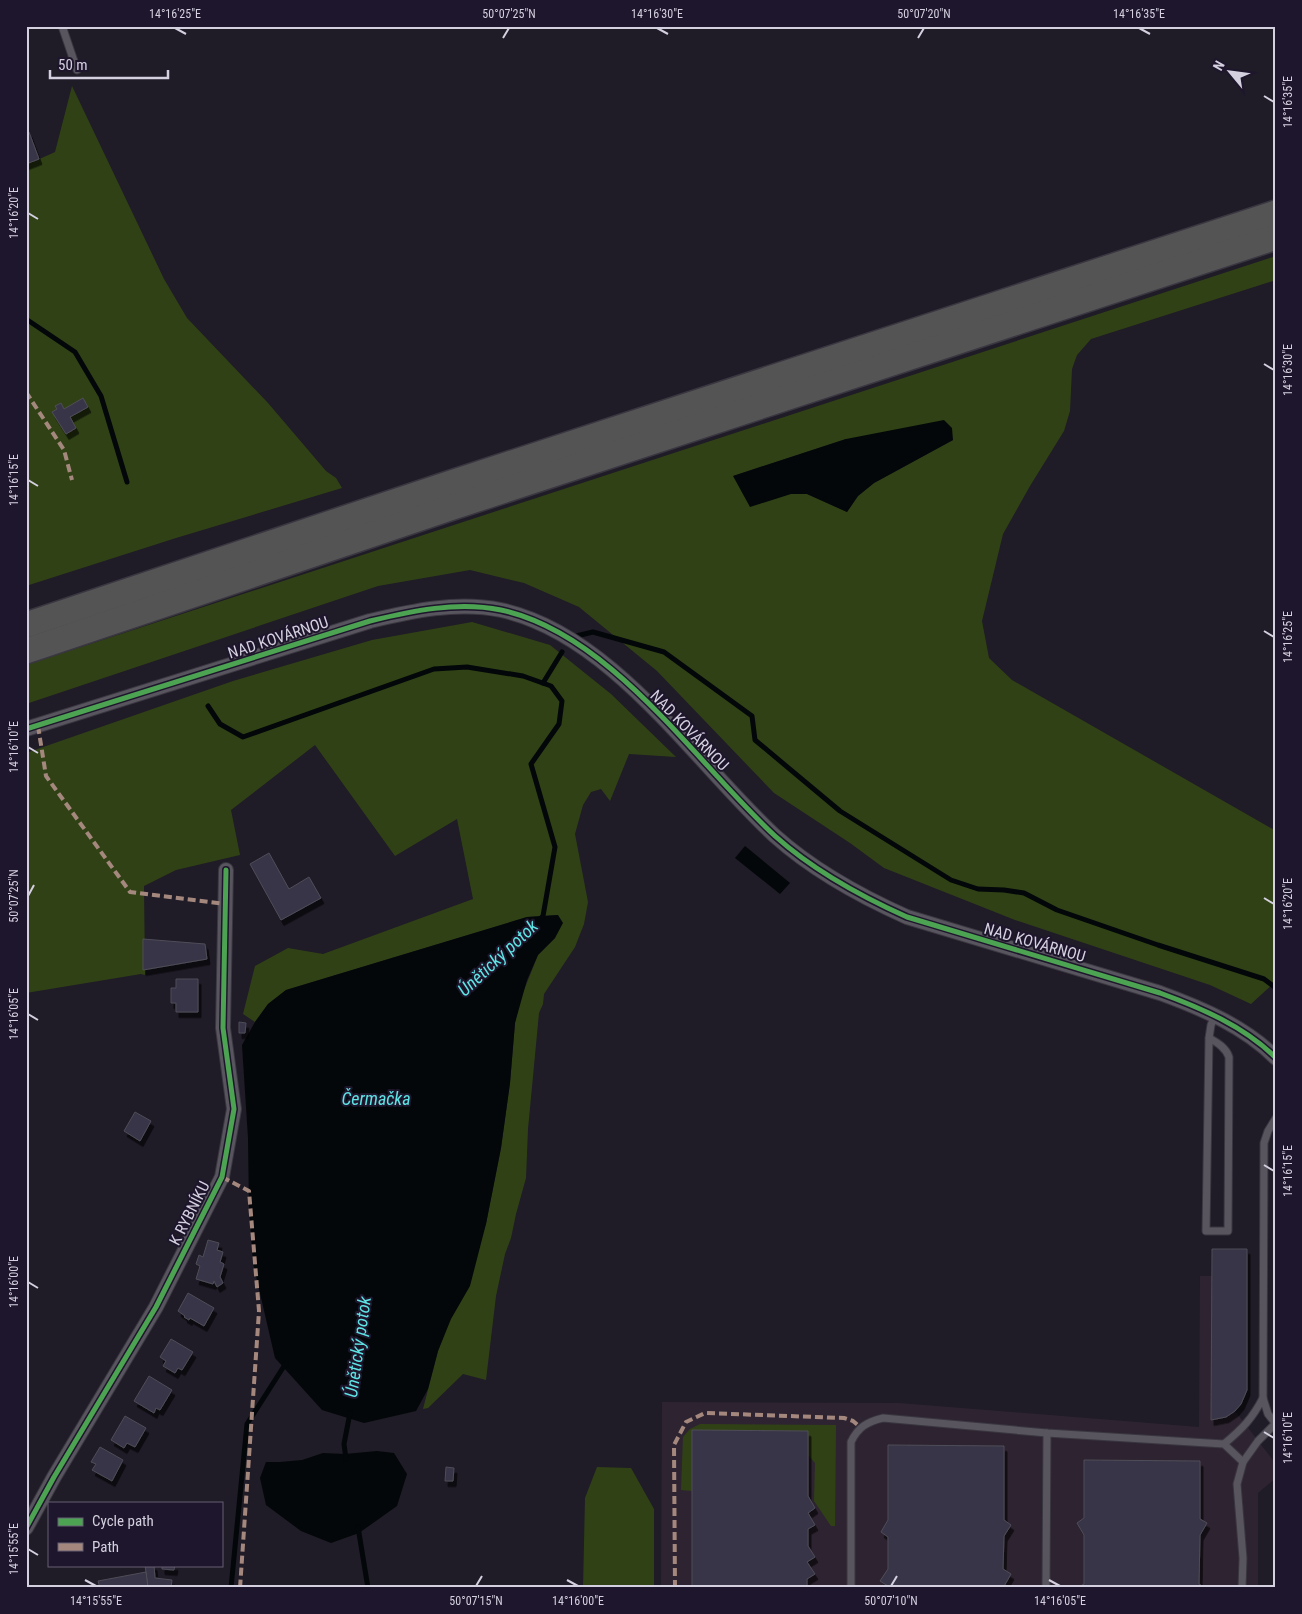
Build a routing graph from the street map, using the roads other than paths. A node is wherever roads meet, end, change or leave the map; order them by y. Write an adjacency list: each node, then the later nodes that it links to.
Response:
1 (62, 26): 2 (lane)
2 (78, 70)
3 (1276, 213): 5 (highway)
4 (1276, 237): 6 (highway)
5 (26, 625)
6 (26, 651)
7 (28, 729): 9 (street, NAD KOVÁRNOU)
8 (226, 870): 18 (street, K RYBNÍKU)
9 (1215, 1016): 10 (lane); 11 (street, NAD KOVÁRNOU)
10 (1209, 1038): 10 (lane)
11 (1276, 1058)
12 (1276, 1118): 13 (lane)
13 (1263, 1398): 14 (lane); 16 (lane)
14 (1276, 1424): 17 (lane)
15 (1047, 1433): 16 (lane); 19 (lane); 20 (lane)
16 (1224, 1444): 17 (lane)
17 (1243, 1462): 21 (lane)
18 (26, 1528)
19 (851, 1588)
20 (1046, 1588)
21 (1242, 1588)

